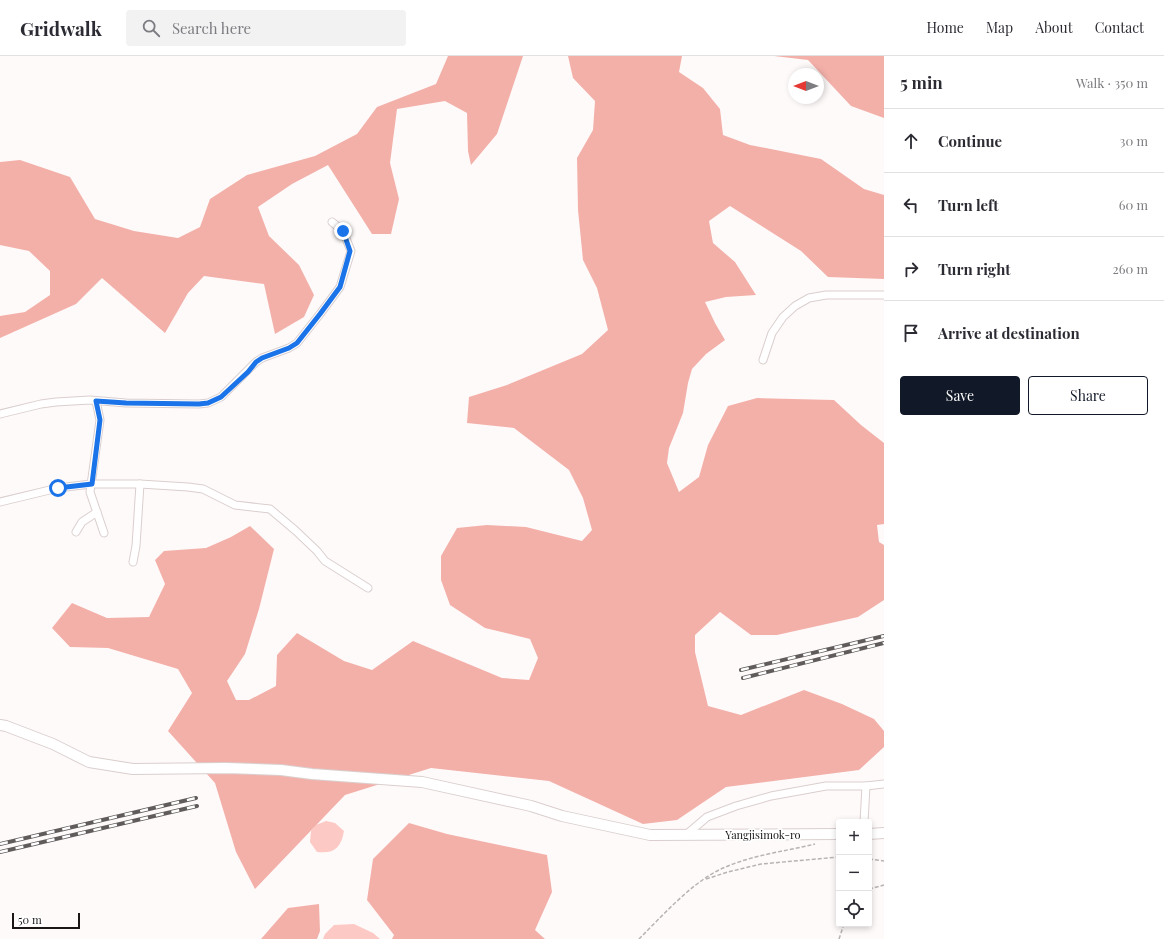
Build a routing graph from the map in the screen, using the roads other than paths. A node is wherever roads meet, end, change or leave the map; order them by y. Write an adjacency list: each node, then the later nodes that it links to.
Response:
1 (332, 222): 4 (street)
2 (884, 295): 3 (street)
3 (763, 360)
4 (96, 401): 5 (street); 6 (street)
5 (0, 414)
6 (92, 484): 7 (street); 8 (street); 9 (street)
7 (140, 484): 12 (street); 13 (street)
8 (0, 502)
9 (97, 512): 10 (street); 11 (street)
10 (76, 532)
11 (104, 533)
12 (132, 562)
13 (368, 588)
14 (0, 725): 18 (street, Yangjisimok-ro)
15 (884, 784): 16 (street)
16 (866, 786): 17 (street); 18 (street)
17 (864, 819)
18 (687, 834): 19 (street, Yangjisimok-ro)
19 (836, 834)
20 (872, 834): 21 (street)
21 (884, 834)

